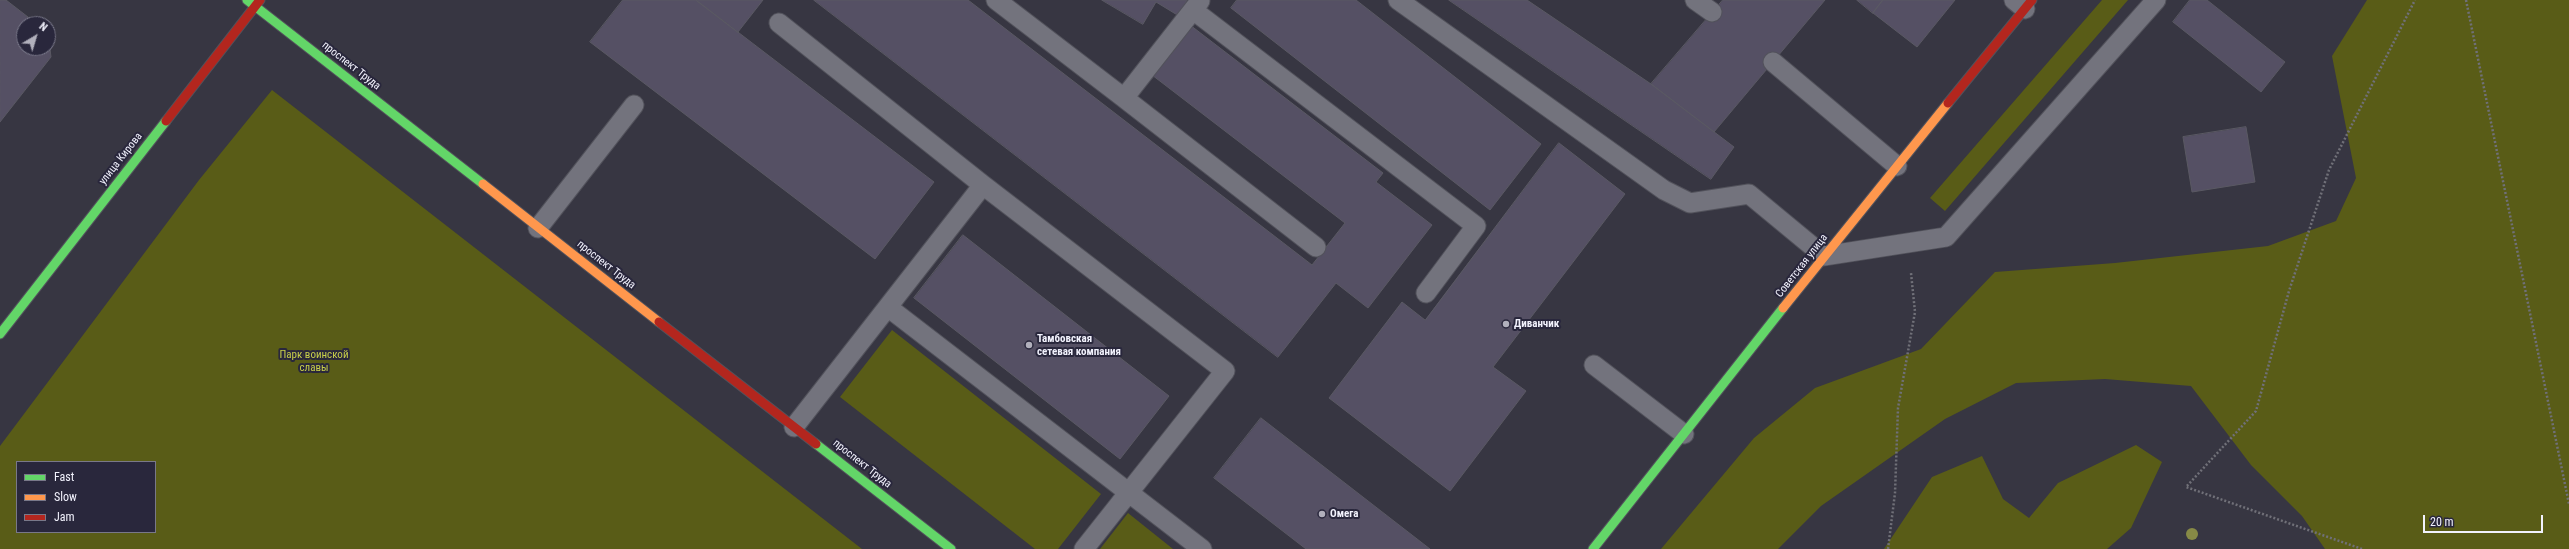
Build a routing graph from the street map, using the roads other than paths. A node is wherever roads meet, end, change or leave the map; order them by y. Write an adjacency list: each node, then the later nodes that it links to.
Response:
1 (247, 0): 6 (street, проспект Труда)
2 (996, 0): 12 (lane)
3 (1398, 0): 18 (lane)
4 (1695, 0): 9 (lane)
5 (2156, 0): 18 (lane)
6 (258, 3): 16 (street, проспект Труда); 21 (street, улица Кирова)
7 (2024, 3): 14 (street, Советская улица)
8 (1197, 5): 12 (lane); 19 (lane)
9 (1712, 12)
10 (779, 23): 15 (lane)
11 (1773, 62): 14 (lane)
12 (1124, 98): 17 (lane)
13 (634, 105): 16 (lane)
14 (1898, 166): 18 (street, Советская улица)
15 (983, 185): 20 (lane); 25 (lane)
16 (538, 228): 23 (street, проспект Труда)
17 (1316, 247)
18 (1824, 256): 24 (street, Советская улица)
19 (1426, 293)
20 (889, 308): 23 (lane); 25 (lane)
21 (0, 334)
22 (1594, 365): 24 (lane)
23 (794, 427): 26 (street, проспект Труда)
24 (1684, 434): 29 (street, Советская улица)
25 (1128, 493): 27 (lane); 28 (lane)
26 (951, 549)
27 (1084, 549)
28 (1202, 549)
29 (1593, 549)

